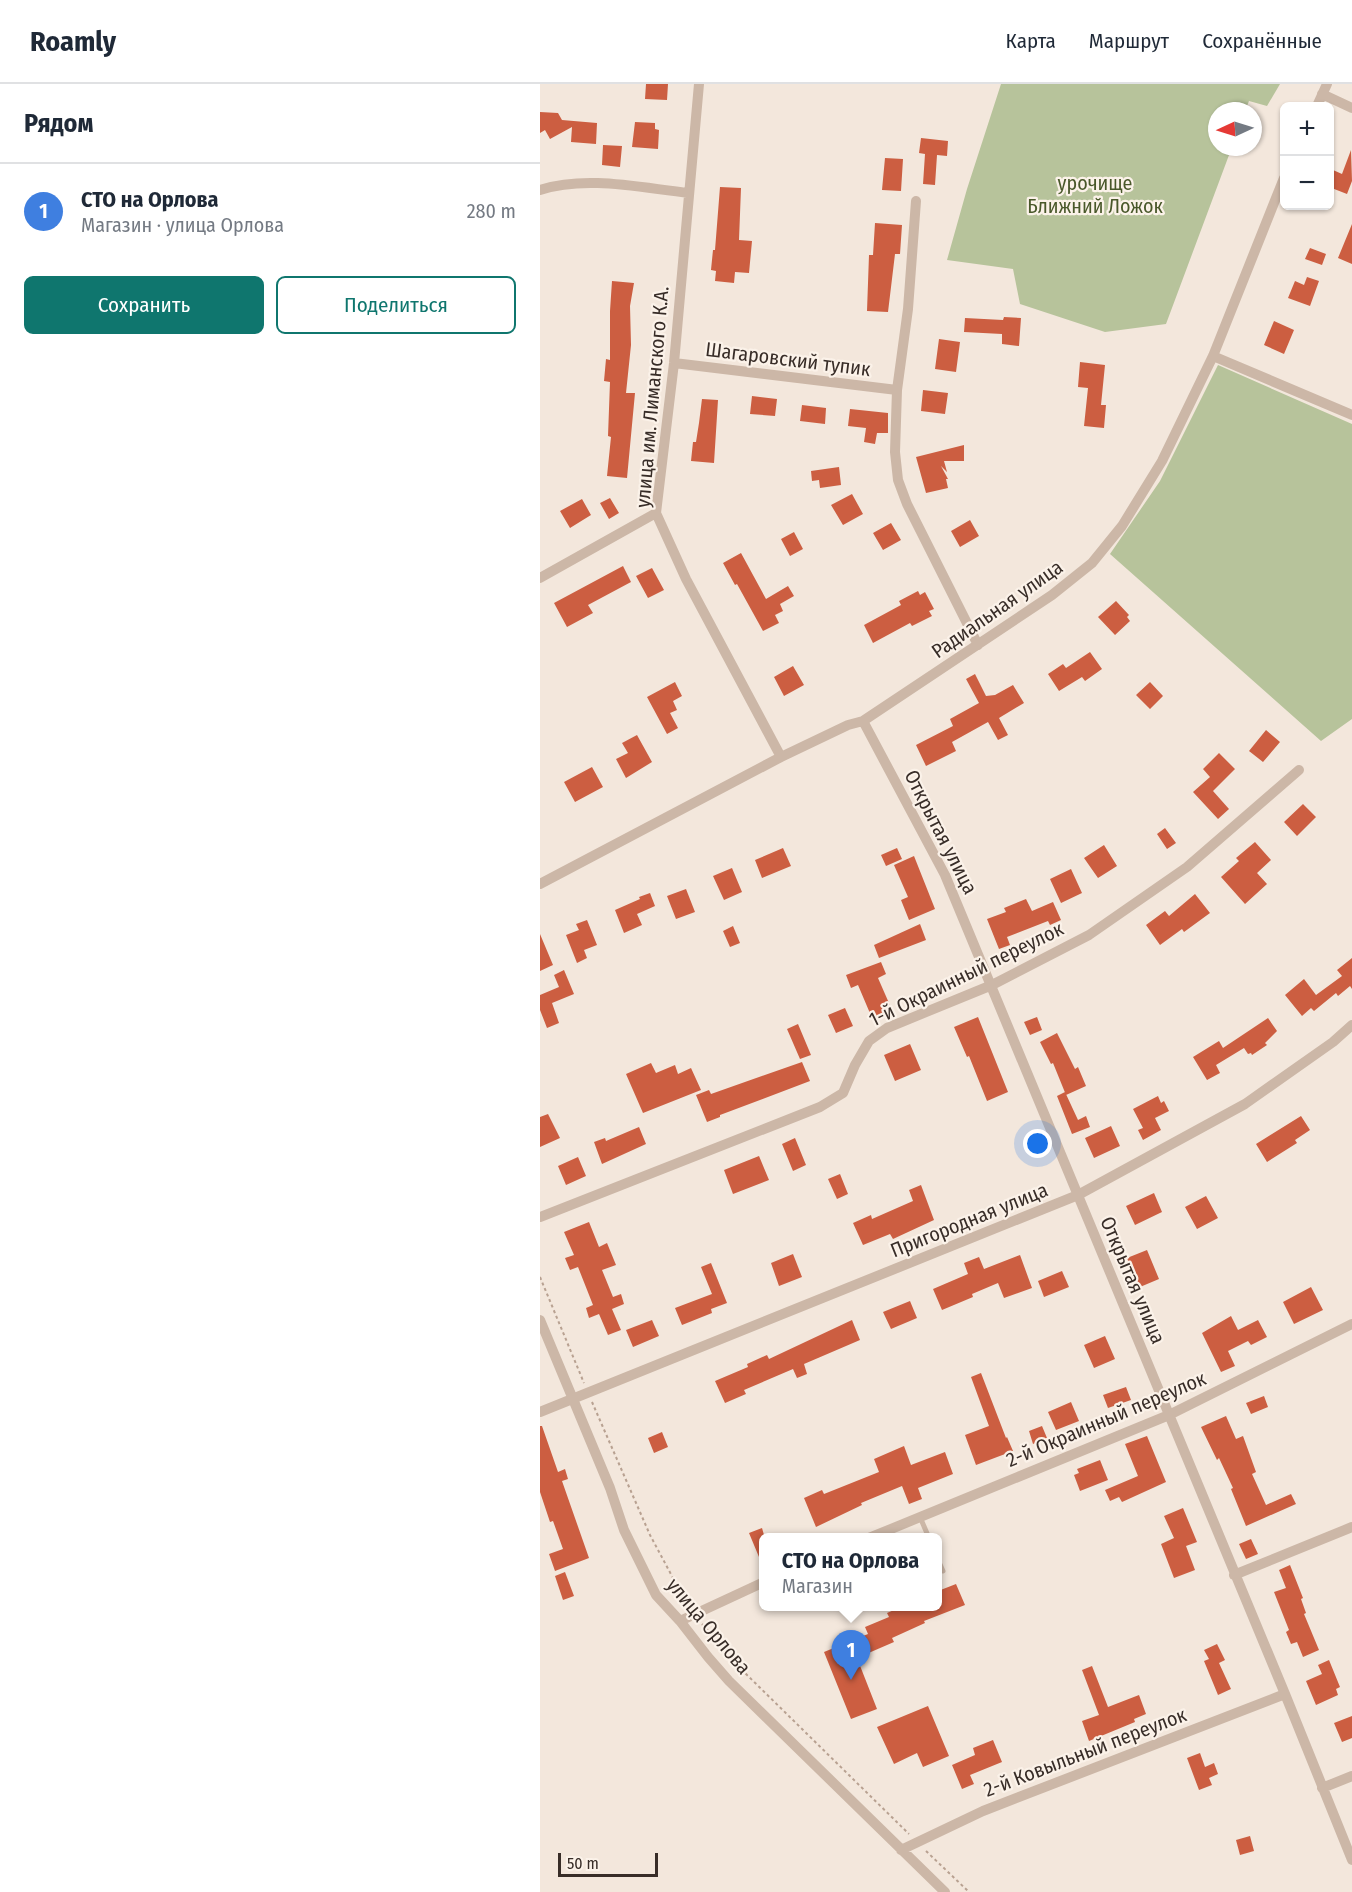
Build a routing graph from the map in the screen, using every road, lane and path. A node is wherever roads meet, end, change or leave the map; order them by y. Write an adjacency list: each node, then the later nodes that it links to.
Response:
1 (699, 84): 6 (street, улица им. Лиманского К.А.)
2 (1324, 89): 3 (street)
3 (1352, 108)
4 (1280, 188): 8 (street, Радиальная улица)
5 (540, 190): 6 (street)
6 (689, 193): 9 (street, улица им. Лиманского К.А.)
7 (916, 201): 10 (street)
8 (1213, 356): 11 (street); 14 (street, Радиальная улица)
9 (674, 363): 10 (street, Шагаровский тупик); 12 (street, улица им. Лиманского К.А.)
10 (897, 390): 14 (street)
11 (1352, 415)
12 (656, 513): 13 (street); 16 (street, улица им. Лиманского К.А.)
13 (540, 578)
14 (978, 645): 15 (street, Радиальная улица)
15 (863, 721): 16 (street, Радиальная улица); 19 (street, Открытая улица)
16 (781, 757): 18 (street, Радиальная улица)
17 (1299, 770): 19 (street, 1-й Окраинный переулок)
18 (540, 884)
19 (992, 985): 21 (street, Открытая улица); 22 (street, 1-й Окраинный переулок)
20 (1352, 1025): 21 (street, Пригородная улица)
21 (1078, 1195): 25 (street, Пригородная улица); 27 (street, Открытая улица)
22 (540, 1217)
23 (540, 1320): 25 (street, улица Орлова)
24 (1352, 1324): 27 (street, 2-й Окраинный переулок)
25 (573, 1400): 26 (street, Пригородная улица); 34 (street, улица Орлова)
26 (540, 1412)
27 (1169, 1414): 28 (street, 2-й Окраинный переулок); 32 (street, Открытая улица)
28 (920, 1516): 30 (street, 2-й Окраинный переулок); 31 (lane)
29 (1352, 1527): 32 (street)
30 (886, 1533)
31 (927, 1533)
32 (1234, 1575): 35 (street, Открытая улица)
33 (759, 1584): 34 (street)
34 (680, 1621): 38 (street, улица Орлова)
35 (1285, 1694): 37 (street, Открытая улица); 38 (street, 2-й Ковыльный переулок)
36 (1352, 1776): 37 (street)
37 (1322, 1788): 39 (street, Открытая улица)
38 (901, 1850): 40 (street, улица Орлова)
39 (1352, 1860)
40 (945, 1892)

